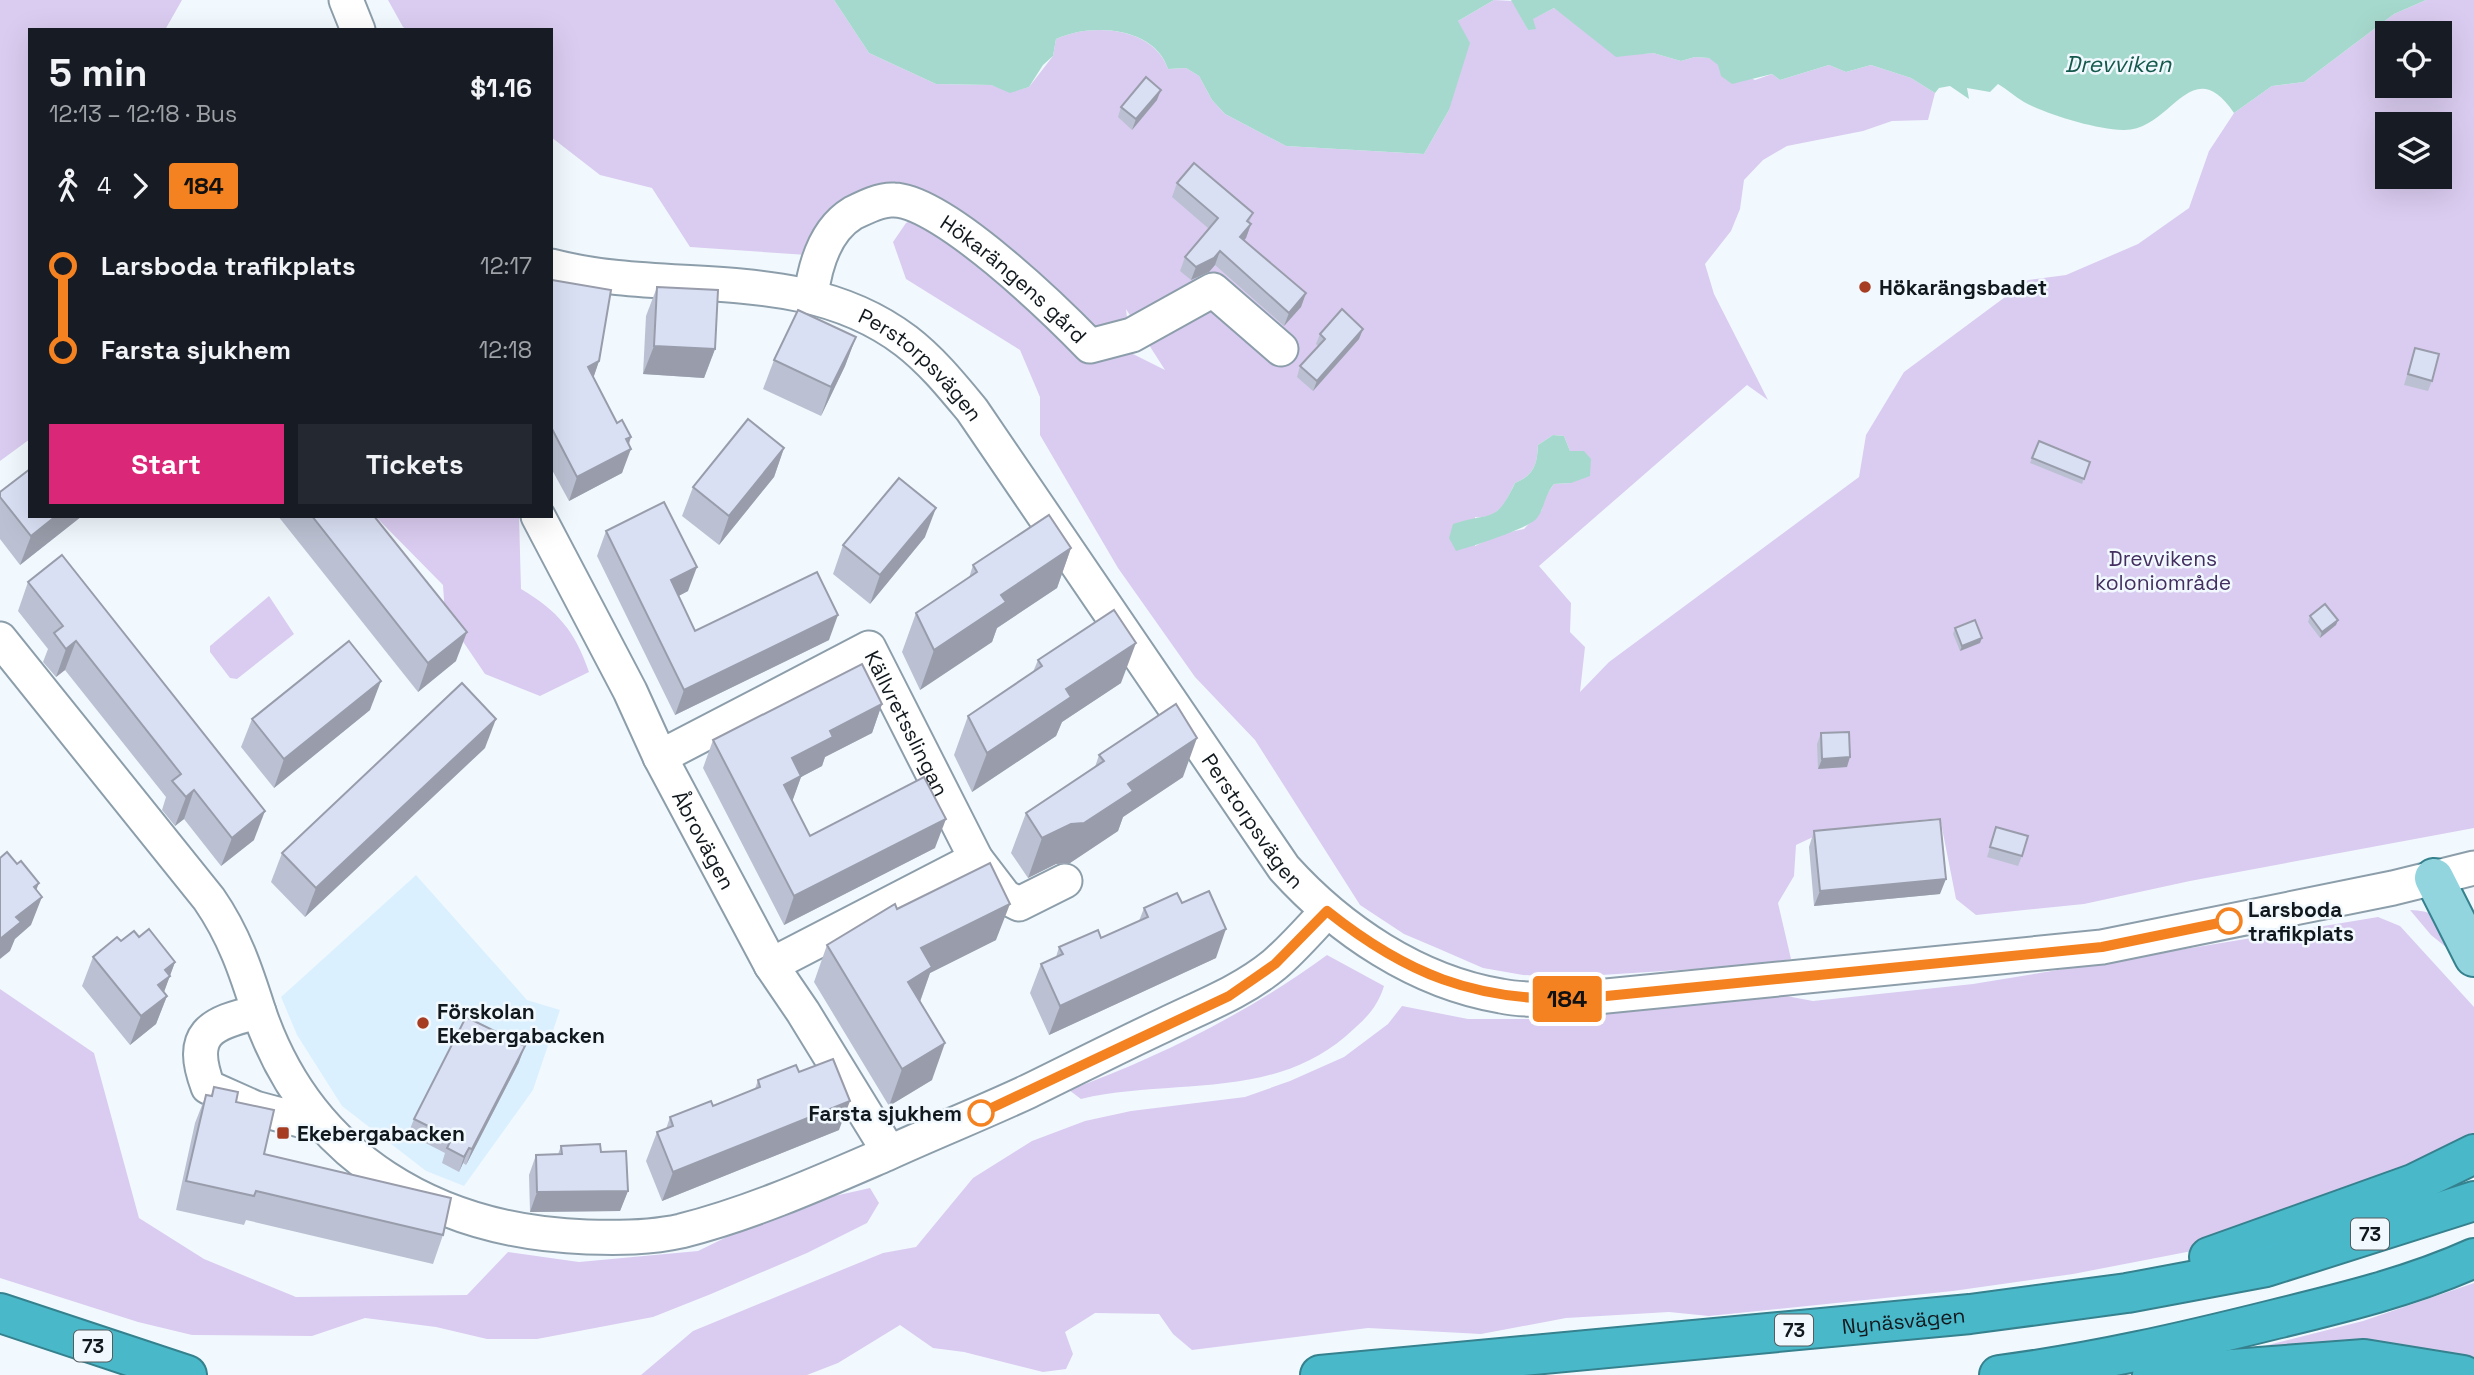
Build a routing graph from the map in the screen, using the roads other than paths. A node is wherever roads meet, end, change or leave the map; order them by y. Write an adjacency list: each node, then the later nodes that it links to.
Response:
1 (346, 0): 2 (street)
2 (357, 28)
3 (553, 266): 4 (street, Perstorpsvägen)
4 (811, 296): 5 (street, Hökarängens gård); 12 (street, Perstorpsvägen)
5 (1281, 349)
6 (539, 518): 8 (street, Åbrovägen)
7 (0, 639): 16 (street)
8 (660, 757): 9 (street, Källvretsslingan); 15 (street, Åbrovägen)
9 (976, 859): 11 (street, Källvretsslingan); 15 (street)
10 (2453, 873): 12 (street, Perstorpsvägen); 13 (main road); 14 (main road)
11 (1065, 881)
12 (1327, 911): 18 (street)
13 (2474, 920)
14 (2474, 957)
15 (771, 965): 18 (street, Åbrovägen)
16 (259, 1012): 17 (street); 17 (street)
17 (322, 1126): 18 (street)
18 (889, 1152)
19 (2474, 1154): 22 (highway)
20 (2474, 1201): 22 (highway, Nynäsvägen / 73)
21 (2474, 1258): 26 (highway)
22 (2127, 1293): 25 (highway, Nynäsvägen / 73)
23 (0, 1313): 24 (highway, 73)
24 (187, 1375)
25 (1320, 1375)
26 (1999, 1375)
27 (2152, 1375): 28 (highway)
28 (2463, 1375)

